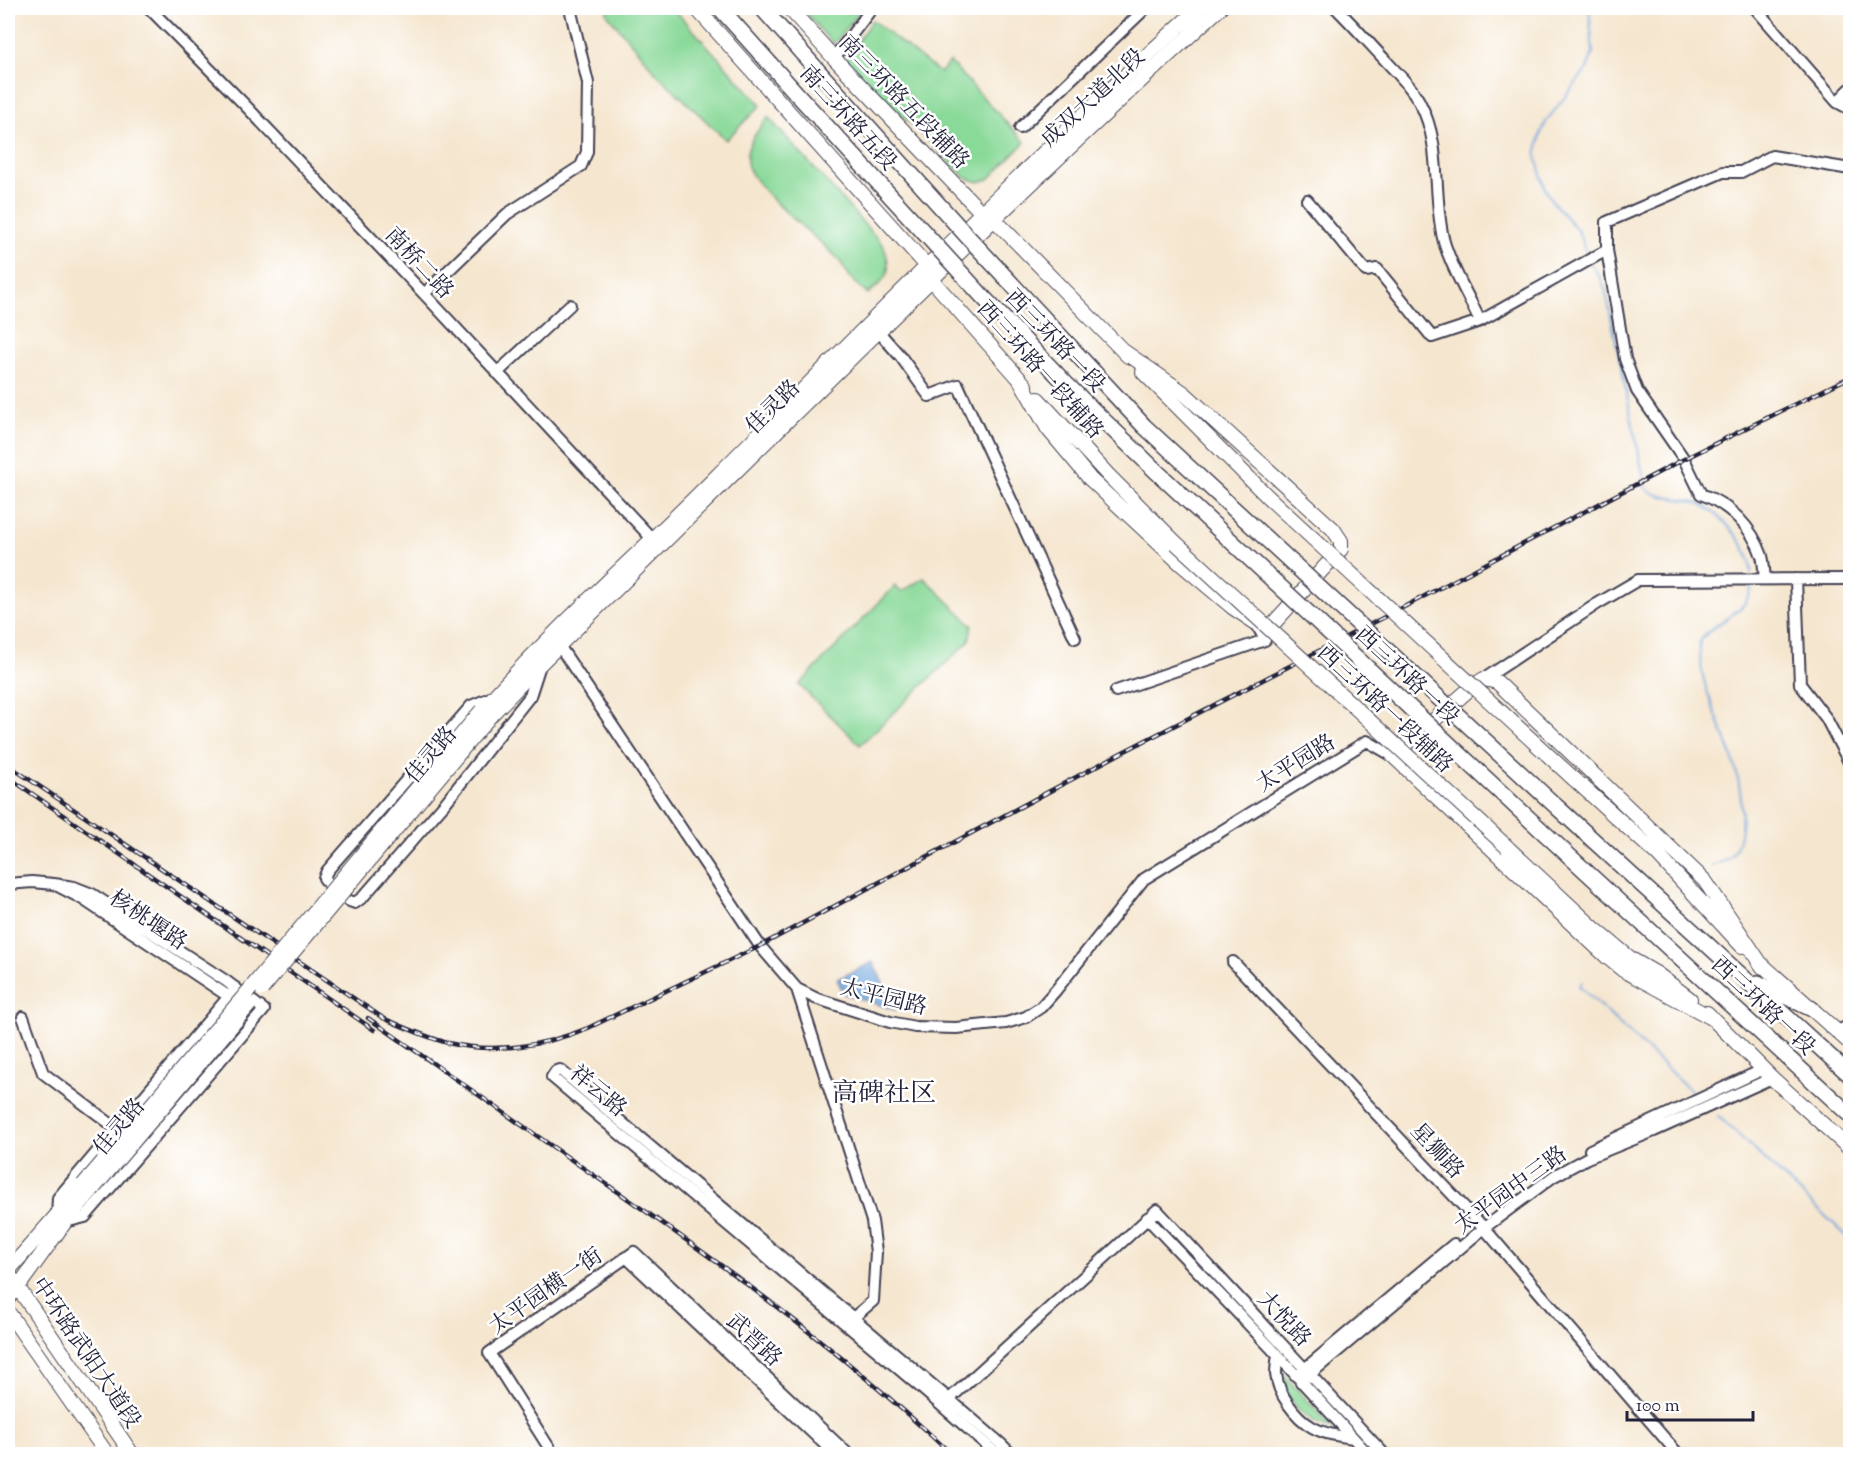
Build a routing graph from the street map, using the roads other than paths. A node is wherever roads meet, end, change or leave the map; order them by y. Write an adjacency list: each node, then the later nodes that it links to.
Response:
1 (149, 8): 26 (street, 南桥二路)
2 (570, 8): 26 (street)
3 (696, 8): 24 (main road)
4 (720, 8): 23 (highway, 南三环路五段, bridge)
5 (762, 8): 21 (highway, 南三环路五段, bridge)
6 (789, 8): 13 (main road, 南三环路五段辅路)
7 (872, 8): 13 (street)
8 (1146, 8): 17 (street)
9 (1199, 8): 20 (main road, 成双大道北段)
10 (1220, 8): 20 (main road, 成双大道北段)
11 (1336, 8): 28 (street)
12 (1755, 8): 15 (street)
13 (834, 58): 20 (main road, 南三环路五段辅路)
14 (1851, 89): 15 (street)
15 (1837, 102): 16 (street)
16 (1851, 109)
17 (1020, 128)
18 (1851, 169): 22 (street)
19 (1307, 200): 28 (street)
20 (988, 216): 24 (main road, 佳灵路); 25 (main road, 佳灵路); 30 (main road)
21 (967, 236): 50 (highway, 西三环路一段, bridge)
22 (1607, 250): 28 (street); 34 (street)
23 (945, 256): 60 (highway, 西三环路一段, bridge)
24 (926, 265): 25 (main road, 西三环路一段辅路); 33 (main road, 佳灵路)
25 (931, 279): 29 (main road, 佳灵路); 32 (main road, 西三环路一段辅路)
26 (424, 294): 31 (street, 南桥二路)
27 (570, 305): 31 (street)
28 (1480, 321)
29 (878, 331): 33 (main road, 佳灵路); 38 (street)
30 (1122, 350): 37 (main road); 49 (main road, bridge)
31 (497, 373): 33 (street, 南桥二路)
32 (1019, 378): 37 (main road); 55 (main road, 西三环路一段辅路, bridge)
33 (656, 543): 39 (main road, 佳灵路)
34 (1765, 579): 35 (street); 41 (street)
35 (1796, 579): 36 (street); 46 (street)
36 (1851, 579)
37 (1256, 623): 42 (street)
38 (1075, 638)
39 (556, 640): 40 (main road, 佳灵路); 43 (main road, 佳灵路); 51 (street, 太平园路)
40 (541, 663): 43 (street); 44 (main road, 佳灵路)
41 (1484, 679): 45 (main road); 49 (main road)
42 (1116, 691)
43 (494, 697): 44 (main road, 佳灵路)
44 (486, 713): 64 (main road, 佳灵路, bridge)
45 (1393, 756): 51 (street, 太平园路); 55 (main road)
46 (1851, 764)
47 (8, 884): 52 (street, 核桃堰路)
48 (1233, 962): 65 (street, 星狮路)
49 (1763, 967): 53 (main road)
50 (1743, 976): 53 (highway); 59 (highway, 西三环路一段)
51 (797, 989): 71 (street)
52 (232, 992): 61 (street); 64 (street, 核桃堰路)
53 (1812, 1009): 56 (main road)
54 (23, 1017): 61 (street)
55 (1712, 1017): 58 (main road, 西三环路一段辅路)
56 (1844, 1028): 57 (main road)
57 (1851, 1043)
58 (1768, 1073): 62 (main road, 西三环路一段辅路); 65 (street, 太平园中三路)
59 (1851, 1075)
60 (1851, 1115)
61 (116, 1128): 64 (street)
62 (1851, 1149)
63 (1147, 1218): 72 (street); 73 (street, 大悦路); 74 (street)
64 (61, 1219): 67 (main road, 佳灵路); 68 (main road, 佳灵路)
65 (1482, 1225): 73 (street, 太平园中三路); 85 (street, 星狮路)
66 (630, 1254): 78 (street, 太平园横一街); 79 (street, 武晋路); 80 (street, 武晋路)
67 (8, 1272): 68 (main road, 中环路武阳大道段)
68 (18, 1287): 69 (main road, 佳灵路); 77 (main road, 中环路武阳大道段)
69 (8, 1298)
70 (8, 1312): 76 (main road, 中环路武阳大道段)
71 (853, 1318): 74 (street, 祥云路); 74 (street, 祥云路)
72 (1278, 1355): 73 (street); 75 (street)
73 (1303, 1375): 75 (street); 84 (street, 大悦路)
74 (946, 1402): 81 (street, 祥云路); 82 (street, 祥云路)
75 (1353, 1438): 83 (street)
76 (107, 1455)
77 (132, 1455)
78 (553, 1455)
79 (835, 1455)
80 (848, 1455)
81 (997, 1455)
82 (1011, 1455)
83 (1368, 1455)
84 (1384, 1455)
85 (1678, 1455)

